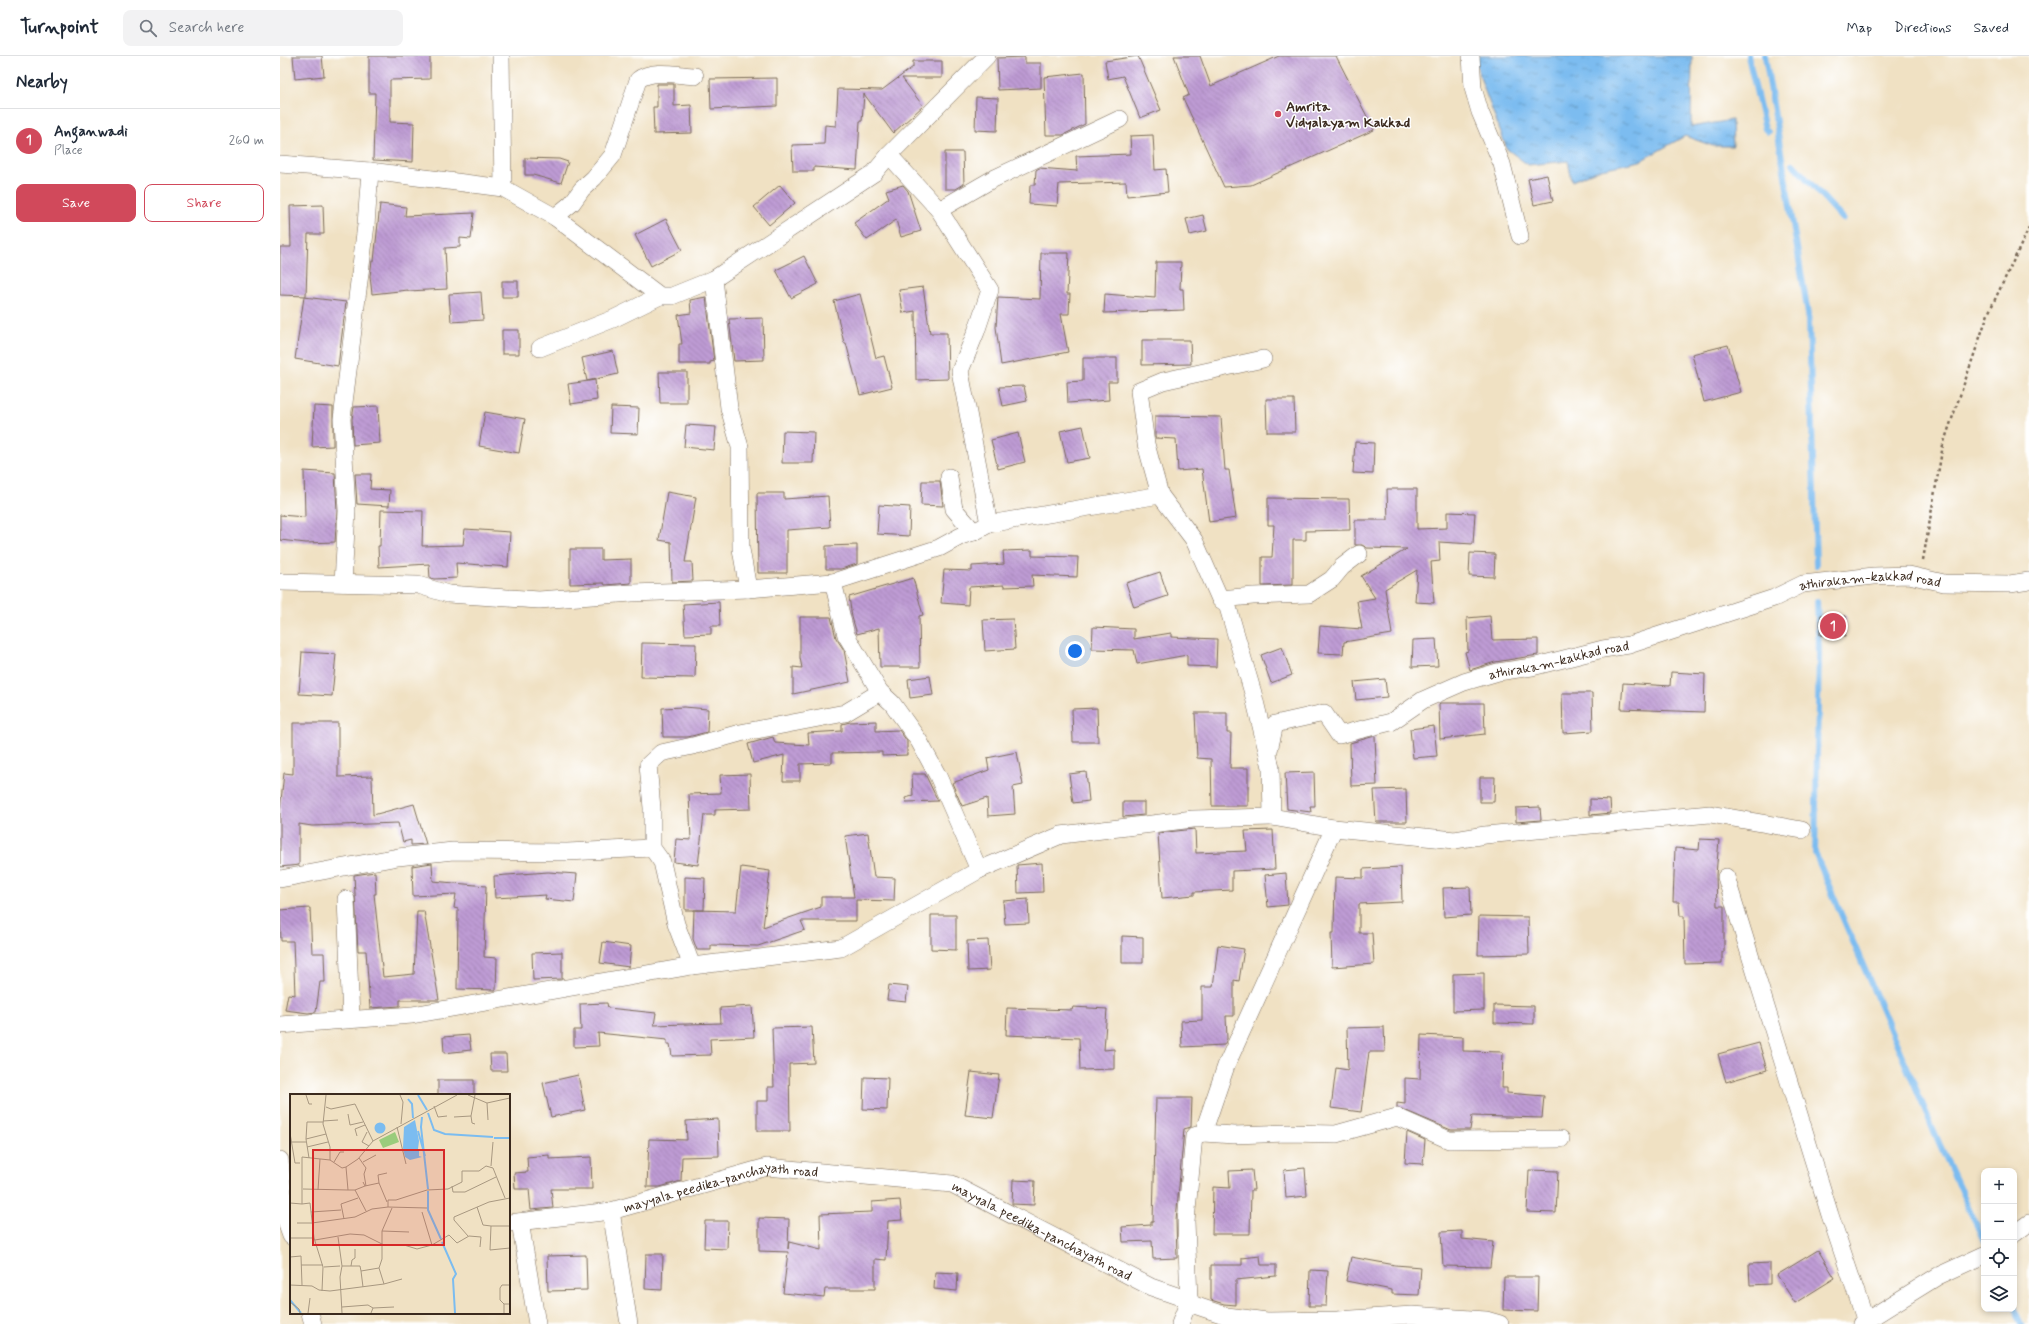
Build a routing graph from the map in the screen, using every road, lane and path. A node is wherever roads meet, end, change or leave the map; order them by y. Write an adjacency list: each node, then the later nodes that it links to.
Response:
1 (501, 56): 9 (street)
2 (987, 56): 6 (street)
3 (1471, 56): 13 (street)
4 (694, 76): 11 (street)
5 (1120, 119): 10 (street)
6 (890, 155): 10 (street); 14 (street)
7 (280, 164): 8 (street)
8 (370, 170): 9 (street); 26 (street)
9 (503, 188): 11 (street)
10 (939, 210): 20 (street)
11 (555, 217): 15 (street)
12 (2029, 228): 22 (path)
13 (1520, 236)
14 (714, 279): 15 (street); 27 (street)
15 (660, 296): 16 (street)
16 (540, 348)
17 (1263, 359): 19 (street)
18 (949, 477): 20 (street)
19 (1160, 495): 20 (street); 28 (street)
20 (982, 528): 25 (street)
21 (1359, 554): 28 (street)
22 (1920, 578): 23 (street, athirakam-kakkad road); 30 (street, athirakam-kakkad road)
23 (2029, 581)
24 (280, 582): 26 (street)
25 (833, 582): 27 (street); 29 (street)
26 (343, 583): 27 (street)
27 (748, 589)
28 (1220, 599): 30 (street)
29 (880, 692): 34 (street); 35 (street)
30 (1268, 755): 31 (street, athirakam-kakkad road)
31 (1272, 817): 32 (street); 35 (street)
32 (1334, 828): 33 (street); 42 (street)
33 (1802, 830)
34 (652, 848): 37 (street); 39 (street)
35 (979, 870): 39 (street)
36 (1726, 877): 53 (street)
37 (280, 878)
38 (346, 899): 40 (street)
39 (692, 966): 40 (street)
40 (351, 1020): 41 (street)
41 (280, 1025)
42 (1202, 1133): 43 (street); 51 (street)
43 (1561, 1139)
44 (280, 1160): 48 (street)
45 (611, 1211): 46 (street, mayyala peedika-panchayath road); 51 (street, mayyala peedika-panchayath road); 56 (street)
46 (515, 1223): 55 (street)
47 (2029, 1224): 49 (street)
48 (286, 1227)
49 (2017, 1232)
50 (1981, 1256): 53 (street)
51 (1189, 1300): 57 (street); 58 (street, mayyala peedika-panchayath road)
52 (310, 1314): 54 (street)
53 (1864, 1323)
54 (313, 1324)
55 (537, 1324)
56 (629, 1324)
57 (1180, 1324)
58 (1500, 1324)

